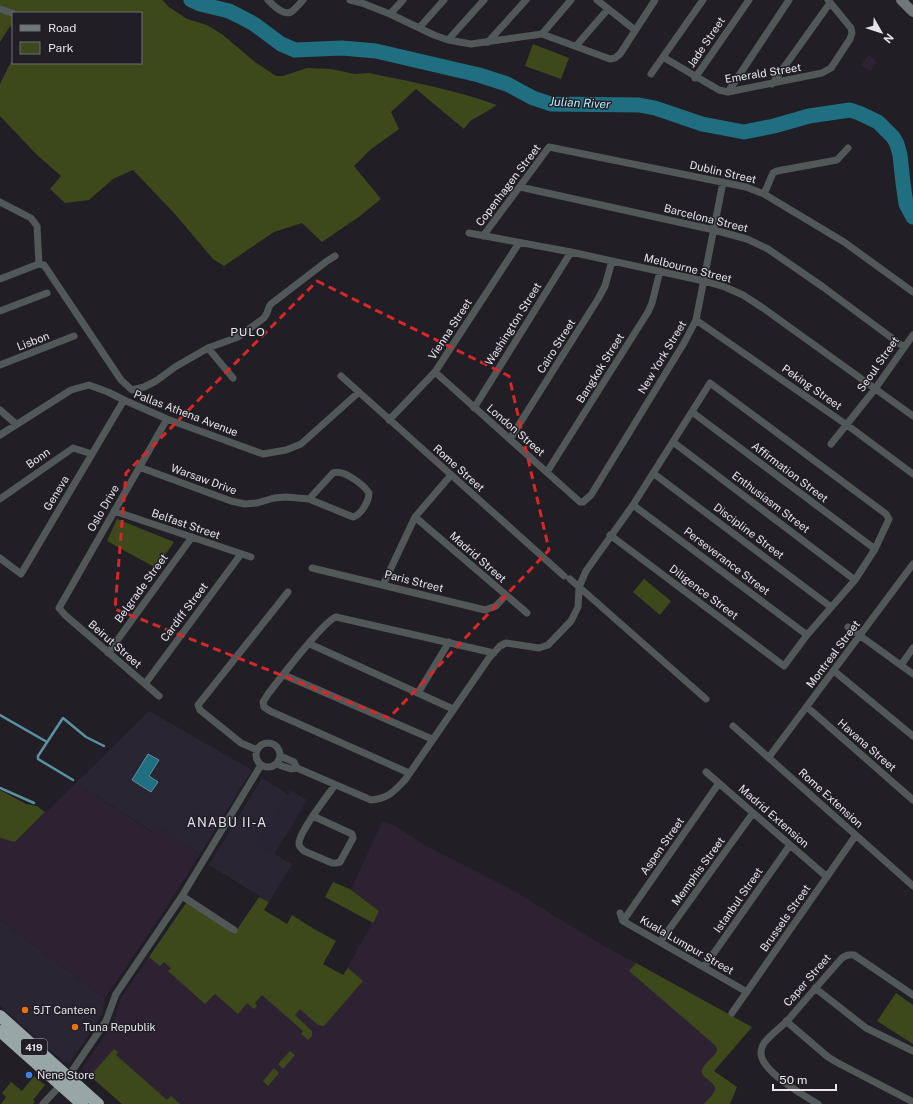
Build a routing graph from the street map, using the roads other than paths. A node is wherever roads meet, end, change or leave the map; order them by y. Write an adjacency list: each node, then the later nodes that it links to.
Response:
1 (268, 0): 2 (street)
2 (303, 0)
3 (350, 0): 15 (street)
4 (403, 0): 21 (street)
5 (444, 0): 22 (street)
6 (484, 0): 25 (street)
7 (526, 0): 26 (street)
8 (571, 0): 24 (street)
9 (597, 0): 18 (street)
10 (703, 0): 28 (street)
11 (749, 0): 30 (street, Jade Street)
12 (789, 0): 32 (street)
13 (901, 0): 19 (main road)
14 (652, 1): 23 (street)
15 (364, 2): 21 (street)
16 (829, 2): 31 (street); 31 (street, Emerald Street)
17 (0, 8): 20 (street)
18 (608, 9): 23 (street); 27 (street)
19 (913, 12)
20 (12, 13)
21 (390, 14): 22 (street)
22 (419, 28): 25 (street)
23 (635, 30): 27 (street)
24 (542, 34): 26 (street); 27 (street)
25 (448, 40): 26 (street)
26 (488, 42)
27 (576, 46)
28 (663, 57): 29 (street); 30 (street, Emerald Street)
29 (651, 74)
30 (695, 78): 32 (street, Emerald Street)
31 (772, 84): 32 (street, Emerald Street)
32 (728, 92)
33 (549, 147): 35 (street, Dublin Street); 36 (street, Copenhagen Street)
34 (848, 148): 37 (street)
35 (723, 182): 37 (street, Dublin Street); 39 (street, New York Street)
36 (520, 187): 39 (street, Barcelona Street); 41 (street, Copenhagen Street)
37 (764, 194): 50 (street, Dublin Street)
38 (0, 202): 46 (street)
39 (714, 230): 49 (street, New York Street); 56 (street, Barcelona Street)
40 (469, 233): 41 (street, Melbourne Street)
41 (483, 236): 42 (street, Melbourne Street)
42 (519, 243): 43 (street, Melbourne Street); 59 (street, Vienna Street)
43 (571, 252): 45 (street, Melbourne Street); 65 (street, Washington Street)
44 (335, 256): 57 (street)
45 (612, 261): 47 (street, Melbourne Street); 74 (street, Cairo Street)
46 (39, 264): 48 (street); 57 (street)
47 (660, 271): 49 (street, Melbourne Street); 79 (street, Bangkok Street)
48 (0, 279)
49 (704, 281): 53 (street, New York Street); 62 (street, Melbourne Street)
50 (913, 292)
51 (46, 293): 52 (street)
52 (0, 311)
53 (696, 320): 72 (street, Peking Street); 85 (street, New York Street)
54 (913, 334): 56 (street, Seoul Street)
55 (74, 336): 58 (street, Lisbon)
56 (904, 347): 62 (street, Seoul Street)
57 (208, 348): 61 (street)
58 (0, 365)
59 (435, 372): 65 (street, London Street); 70 (street, Vienna Street)
60 (341, 376): 63 (street, Rome Street)
61 (233, 378)
62 (875, 389): 68 (street, Melbourne Street); 72 (street, Seoul Street)
63 (359, 392): 69 (street, Pallas Athena Avenue); 70 (street, Rome Street)
64 (124, 400): 69 (street, Pallas Athena Avenue); 71 (street, Pallas Athena Avenue); 77 (street, Geneva)
65 (474, 408): 74 (street, London Street)
66 (0, 410): 71 (street)
67 (692, 412): 75 (street); 91 (street, Affirmation Street); 91 (street)
68 (913, 415)
69 (167, 419): 78 (street, Oslo Drive)
70 (389, 420): 82 (street, Rome Street)
71 (16, 424): 73 (street, Pallas Athena Avenue)
72 (847, 425): 76 (street, Seoul Street); 81 (street, Peking Street)
73 (0, 435)
74 (510, 439): 79 (street, London Street)
75 (673, 442): 80 (street); 97 (street, Enthusiasm Street)
76 (831, 444)
77 (92, 454): 83 (street, Bonn); 93 (street, Geneva)
78 (139, 467): 84 (street, Warsaw Drive); 87 (street, Oslo Drive)
79 (547, 472): 85 (street, London Street)
80 (653, 473): 86 (street); 102 (street, Discipline Street)
81 (913, 474)
82 (451, 475): 88 (street); 99 (street, Rome Street)
83 (0, 499)
84 (310, 499): 84 (street, Warsaw Drive)
85 (583, 502)
86 (633, 505): 89 (street); 106 (street, Perseverance Street)
87 (114, 511): 90 (street, Belfast Street); 103 (street, Oslo Drive)
88 (415, 517): 98 (street); 101 (street, Madrid Street)
89 (610, 536): 99 (street); 106 (street, Diligence Street)
90 (192, 537): 92 (street, Belfast Street); 111 (street, Belgrade Street)
91 (875, 549): 97 (street)
92 (241, 554): 94 (street, Belfast Street); 117 (street, Cardiff Street)
93 (0, 558)
94 (251, 558)
95 (913, 564): 107 (street, Montreal Street)
96 (312, 568): 98 (street, Paris Street)
97 (855, 580): 102 (street)
98 (383, 585): 101 (street, Paris Street)
99 (579, 586): 112 (street); 120 (street, Rome Street)
100 (288, 592): 126 (street)
101 (506, 595): 104 (street, Madrid Street)
102 (831, 607): 106 (street)
103 (59, 608): 111 (street, Beirut Street)
104 (527, 614)
105 (848, 627): 107 (street)
106 (807, 635)
107 (860, 636): 113 (street); 114 (street, Montreal Street)
108 (449, 642): 109 (street); 112 (street); 118 (street)
109 (310, 644): 116 (street); 118 (street)
110 (913, 648): 113 (street)
111 (108, 652): 117 (street, Beirut Street)
112 (494, 653): 122 (street)
113 (901, 665): 115 (street)
114 (834, 671): 121 (street, Montreal Street); 124 (street)
115 (913, 674)
116 (284, 675): 125 (street); 133 (street)
117 (145, 684): 119 (street, Beirut Street)
118 (418, 693): 122 (street)
119 (159, 696)
120 (706, 699)
121 (807, 707): 128 (street, Montreal Street); 136 (street, Havana Street)
122 (453, 709): 125 (street)
123 (734, 726): 128 (street, Rome Extension)
124 (913, 736)
125 (432, 739): 133 (street)
126 (257, 750): 127 (street); 130 (street)
127 (280, 756): 129 (street); 131 (street)
128 (769, 757): 139 (street, Rome Extension)
129 (276, 764): 130 (street); 131 (street)
130 (262, 765): 143 (street)
131 (297, 768): 135 (street)
132 (706, 772): 134 (street, Madrid Extension)
133 (409, 773): 135 (street)
134 (719, 783): 137 (street, Madrid Extension); 145 (street, Aspen Street)
135 (335, 785): 138 (street)
136 (913, 800)
137 (753, 813): 140 (street, Madrid Extension); 147 (street, Memphis Street)
138 (313, 816): 138 (street)
139 (856, 835): 141 (street, Brussels Street); 142 (street, Rome Extension)
140 (790, 845): 141 (street, Madrid Extension); 148 (street, Istanbul Street)
141 (827, 877): 150 (street, Brussels Street)
142 (913, 886)
143 (182, 896): 146 (street); 157 (street)
144 (620, 913): 145 (street, Kuala Lumpur Street)
145 (623, 921): 147 (street, Kuala Lumpur Street)
146 (234, 930)
147 (660, 942): 148 (street, Kuala Lumpur Street)
148 (704, 967): 150 (street, Kuala Lumpur Street)
149 (815, 988): 151 (street, Caper Street); 154 (street, Caper Street); 156 (street)
150 (747, 992): 152 (street, Brussels Street)
151 (913, 995)
152 (732, 1013)
153 (0, 1016): 157 (highway, 419)
154 (786, 1021): 158 (street); 162 (street, Caper Street)
155 (0, 1031): 157 (highway, 419)
156 (913, 1051)
157 (64, 1081): 159 (street); 160 (highway, 419); 161 (highway, 419)
158 (913, 1102)
159 (43, 1104)
160 (82, 1104)
161 (98, 1104)
162 (818, 1104)

